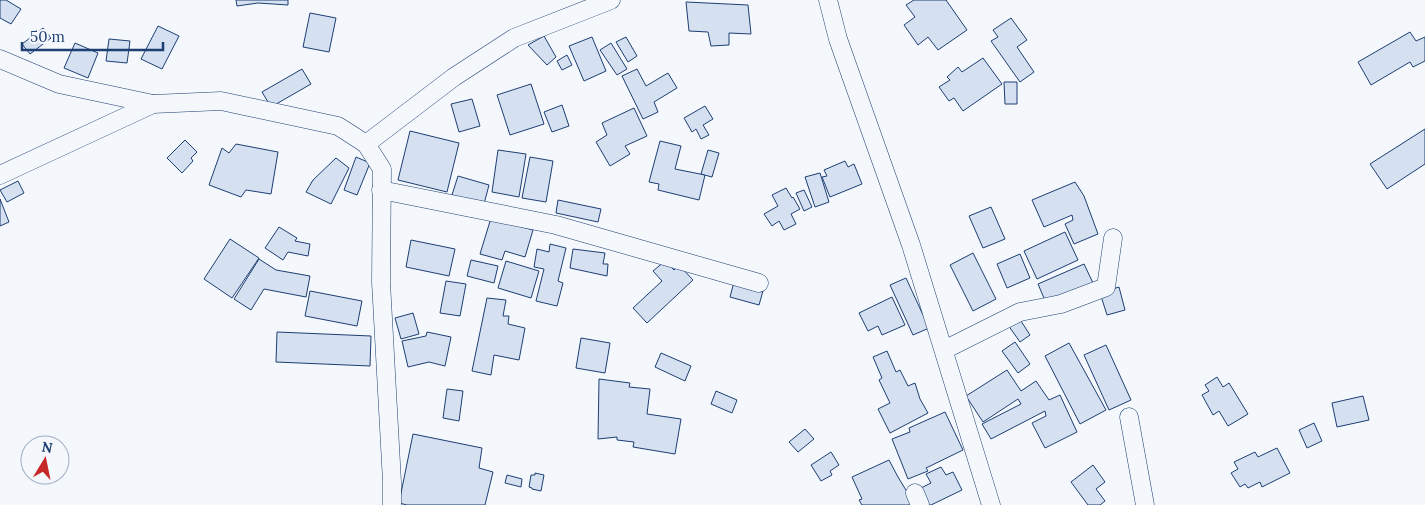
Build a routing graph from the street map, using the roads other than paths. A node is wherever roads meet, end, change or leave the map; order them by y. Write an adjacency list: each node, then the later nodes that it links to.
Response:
1 (611, 0): 5 (street)
2 (828, 0): 10 (street)
3 (0, 59): 4 (street)
4 (153, 104): 5 (street); 6 (street)
5 (366, 144): 7 (street)
6 (0, 175)
7 (381, 190): 9 (street); 12 (street)
8 (1112, 238): 10 (street)
9 (759, 283)
10 (944, 350): 13 (street)
11 (1129, 417): 14 (street)
12 (392, 505)
13 (992, 505)
14 (1145, 505)

